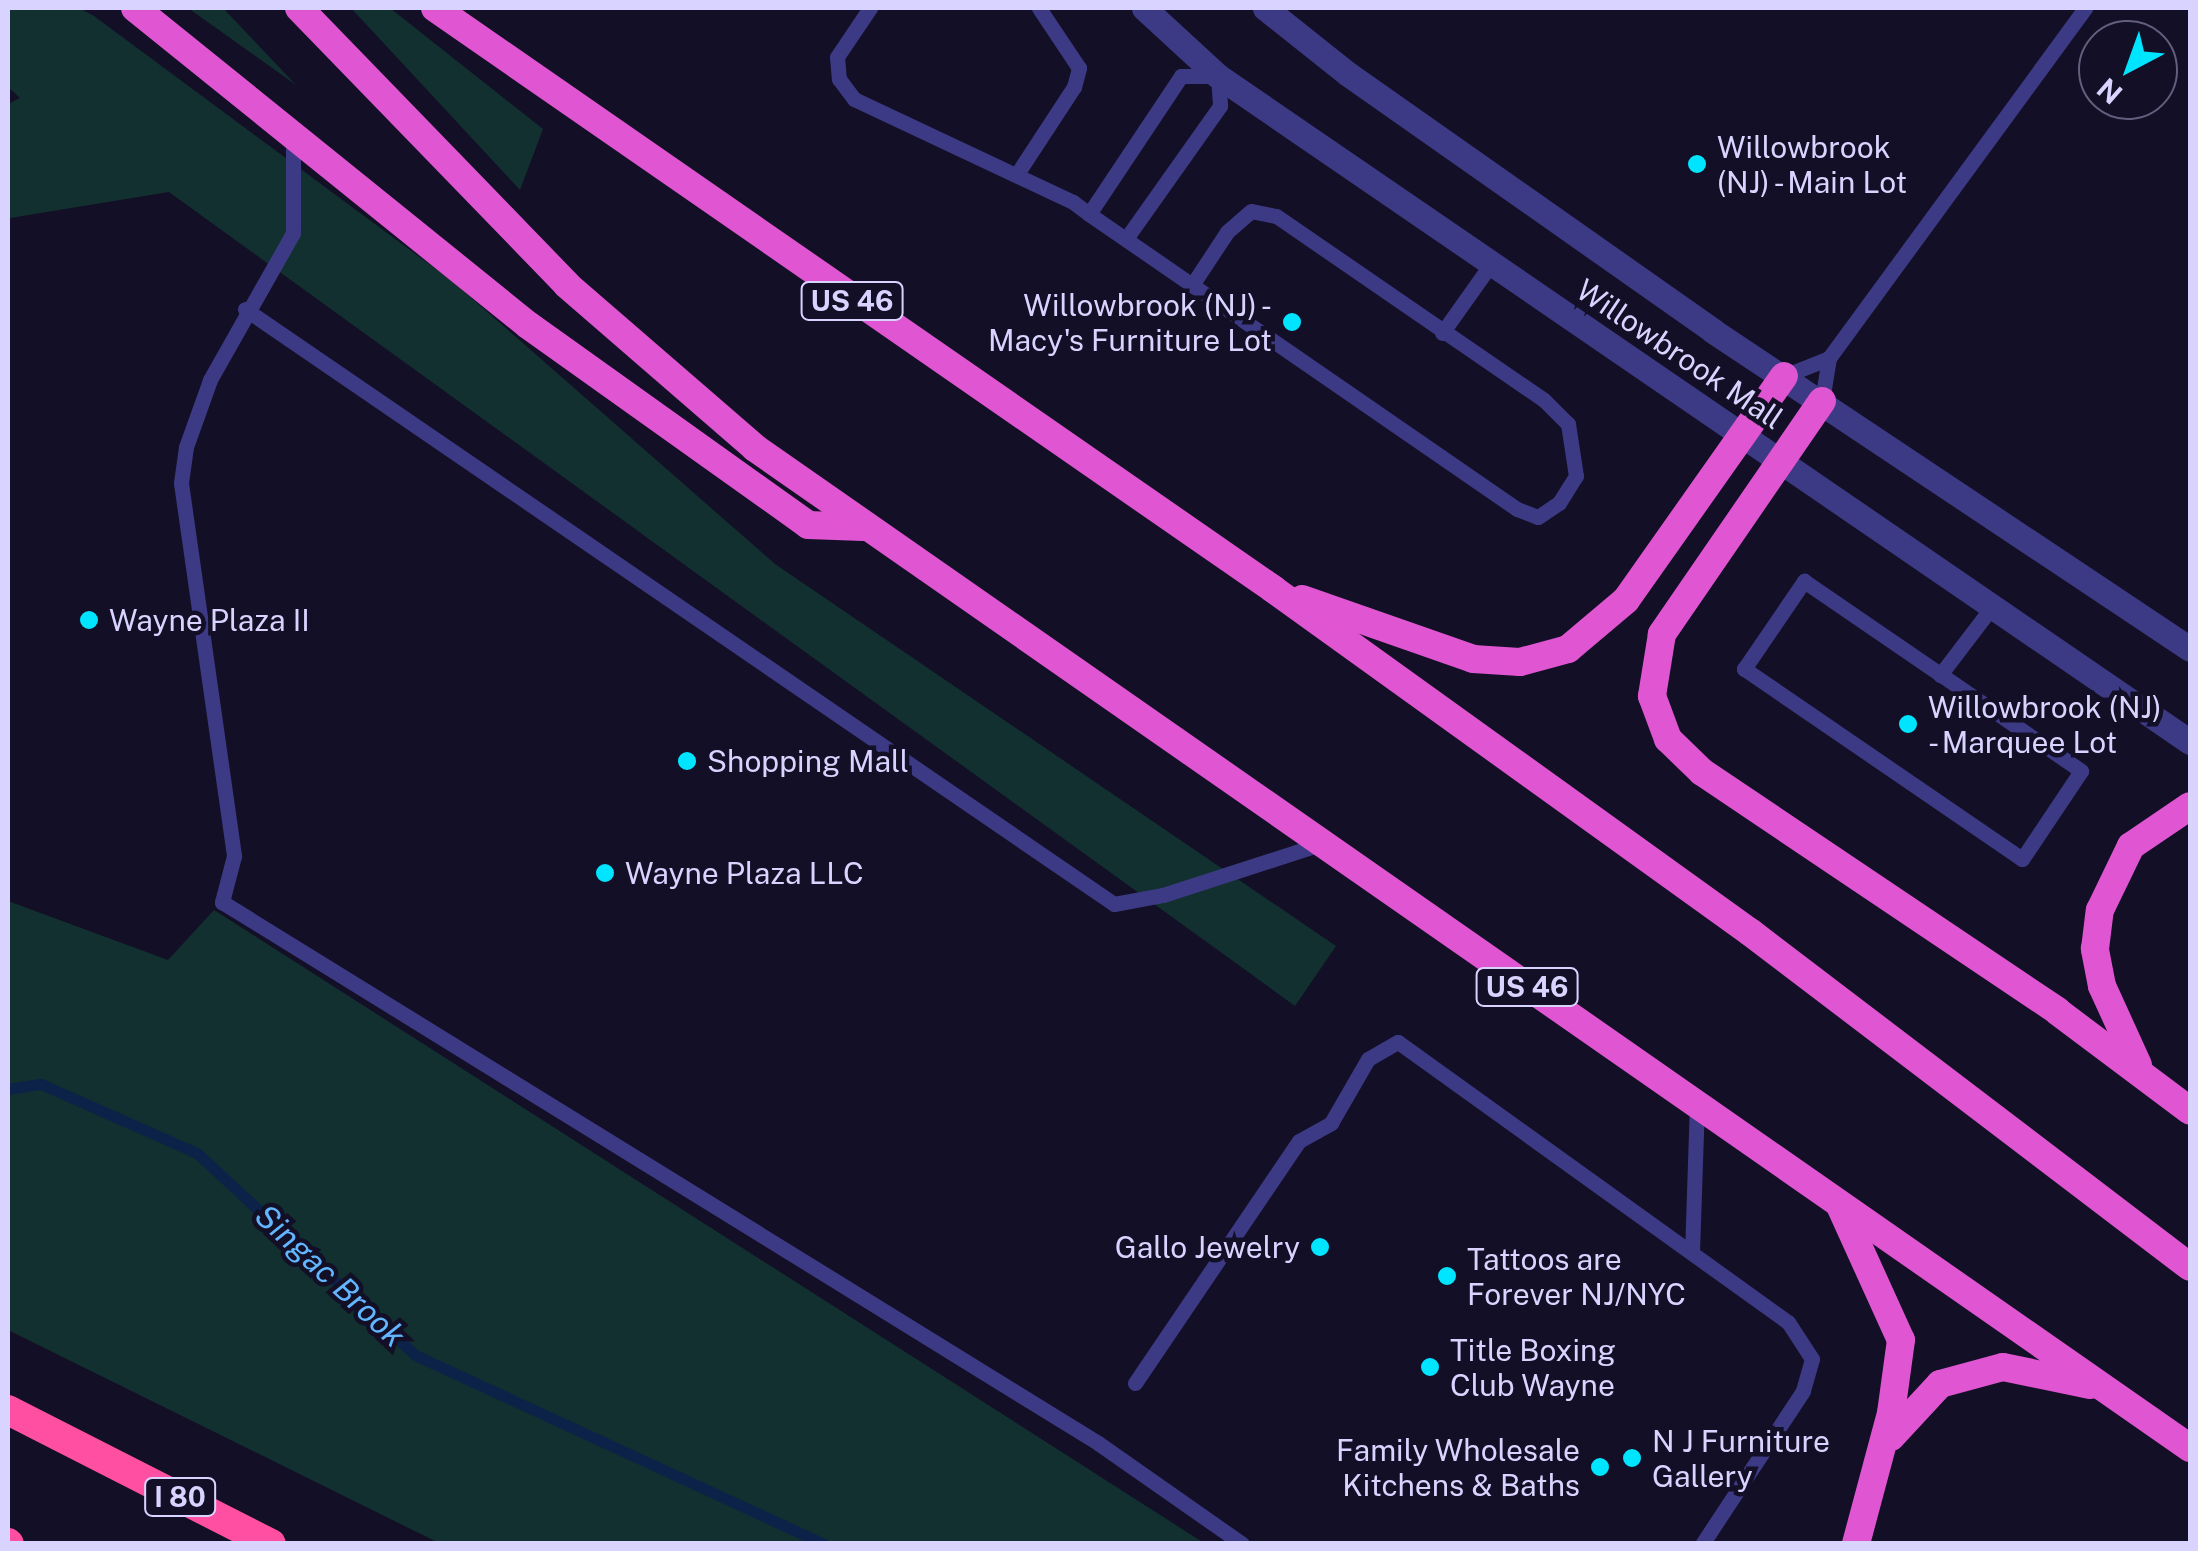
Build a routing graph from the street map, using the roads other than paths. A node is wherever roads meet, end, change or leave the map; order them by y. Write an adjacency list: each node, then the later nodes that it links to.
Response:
1 (135, 8): 10 (highway)
2 (300, 8): 23 (highway, US 46)
3 (435, 8): 24 (highway, US 46)
4 (870, 8): 11 (lane)
5 (1039, 8): 11 (lane)
6 (1144, 8): 9 (street, Willowbrook Mall)
7 (1265, 8): 19 (street, Willowbrook Mall)
8 (2085, 8): 18 (lane)
9 (1218, 76): 12 (lane); 13 (lane); 14 (street, Willowbrook Mall)
10 (293, 136): 16 (lane); 23 (highway)
11 (1017, 174): 12 (lane)
12 (1090, 214): 13 (lane)
13 (1126, 239): 15 (lane)
14 (1491, 264): 17 (lane); 21 (street, Willowbrook Mall)
15 (1192, 284): 17 (lane); 17 (lane)
16 (245, 308): 30 (lane); 43 (lane)
17 (1442, 333)
18 (1829, 358): 19 (lane); 20 (lane)
19 (1784, 376): 20 (street, Willowbrook Mall); 21 (highway)
20 (1822, 401): 22 (highway); 26 (street, Willowbrook Mall)
21 (1742, 435): 22 (street, Willowbrook Mall); 24 (highway)
22 (1780, 462): 25 (street, Willowbrook Mall); 31 (highway)
23 (863, 527): 30 (highway, US 46)
24 (1273, 589): 36 (highway, US 46)
25 (1991, 608): 27 (lane); 28 (street, Willowbrook Mall)
26 (2190, 648)
27 (1940, 674): 27 (lane)
28 (2190, 742)
29 (2190, 806): 31 (highway)
30 (1321, 844): 32 (highway, US 46)
31 (2141, 1071): 33 (highway)
32 (1696, 1106): 34 (highway, US 46); 35 (lane)
33 (2190, 1112)
34 (1840, 1206): 38 (highway, US 46); 41 (highway)
35 (1692, 1253): 37 (lane); 44 (lane)
36 (2190, 1267)
37 (1136, 1384)
38 (2104, 1388): 40 (highway, US 46); 41 (highway)
39 (8, 1410): 42 (highway, I 80)
40 (2190, 1448)
41 (1877, 1466): 45 (highway)
42 (272, 1544)
43 (1242, 1544)
44 (1702, 1544)
45 (1856, 1544)

